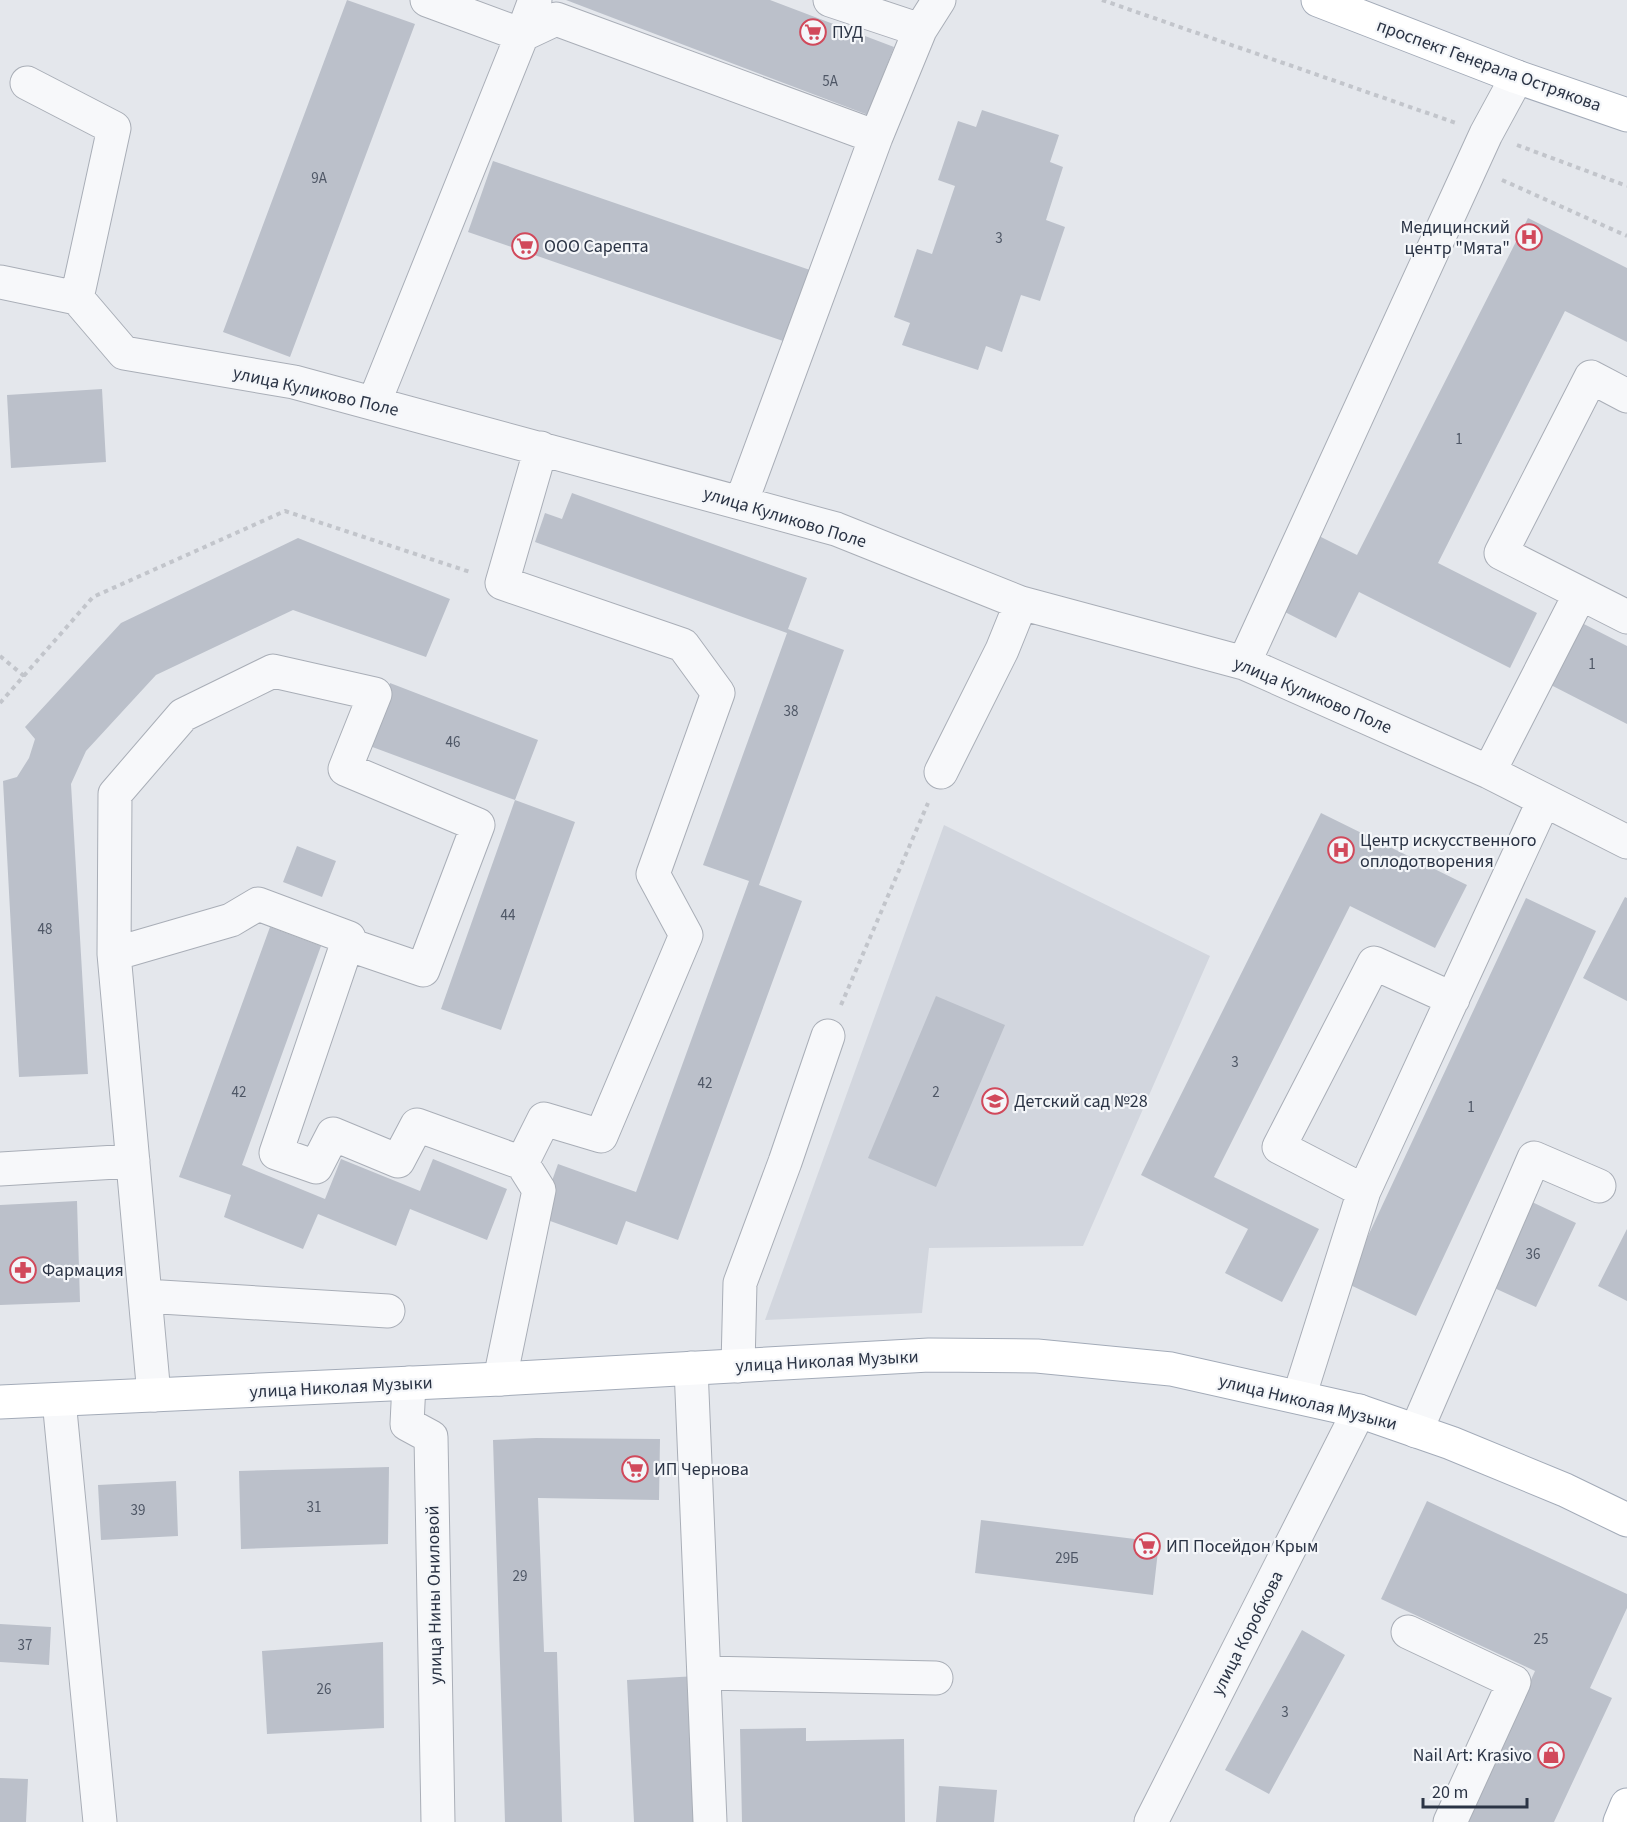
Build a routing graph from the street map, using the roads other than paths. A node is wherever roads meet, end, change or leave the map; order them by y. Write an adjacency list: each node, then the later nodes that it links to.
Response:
1 (427, 0): 7 (street)
2 (535, 0): 7 (street)
3 (830, 0): 6 (street)
4 (939, 0): 6 (street)
5 (1318, 0): 8 (main road, проспект Генерала Острякова)
6 (920, 30): 11 (street)
7 (522, 35): 11 (street); 15 (street)
8 (1517, 77): 10 (main road, проспект Генерала Острякова); 21 (street)
9 (27, 83): 13 (street)
10 (1627, 116)
11 (876, 137): 17 (street)
12 (0, 282): 13 (street)
13 (78, 298): 15 (street, улица Куликово Поле)
14 (1627, 396): 18 (street)
15 (374, 403): 16 (street, улица Куликово Поле)
16 (541, 448): 17 (street, улица Куликово Поле); 31 (street)
17 (741, 503): 19 (street, улица Куликово Поле)
18 (1580, 594): 20 (street); 23 (street)
19 (1021, 603): 21 (street, улица Куликово Поле); 22 (street)
20 (1627, 617)
21 (1244, 663): 23 (street, улица Куликово Поле)
22 (941, 772)
23 (1488, 772): 24 (street, улица Куликово Поле)
24 (1544, 800): 25 (street, улица Куликово Поле); 28 (street)
25 (1627, 842)
26 (347, 944): 27 (street); 27 (street); 31 (street)
27 (114, 954): 30 (street)
28 (1453, 999): 34 (street); 34 (street)
29 (828, 1036): 37 (street)
30 (133, 1161): 32 (street); 35 (street)
31 (522, 1163): 39 (street)
32 (0, 1169)
33 (1599, 1186): 46 (street)
34 (1364, 1191): 42 (street)
35 (145, 1296): 36 (street); 41 (street)
36 (388, 1311)
37 (738, 1366): 38 (main road, улица Николая Музыки); 42 (main road, улица Николая Музыки)
38 (691, 1368): 39 (main road, улица Николая Музыки); 49 (street)
39 (500, 1379): 40 (main road, улица Николая Музыки)
40 (409, 1383): 41 (main road, улица Николая Музыки); 53 (street, улица Нины Ониловой)
41 (154, 1395): 43 (main road, улица Николая Музыки)
42 (1299, 1397): 45 (main road, улица Николая Музыки)
43 (59, 1400): 44 (main road, улица Николая Музыки); 52 (street)
44 (0, 1402)
45 (1359, 1412): 46 (main road, улица Николая Музыки); 55 (street, улица Коробкова)
46 (1416, 1431): 47 (main road, улица Николая Музыки)
47 (1627, 1520)
48 (1408, 1632): 56 (street)
49 (704, 1673): 50 (street); 54 (street)
50 (936, 1678)
51 (1627, 1805): 57 (main road)
52 (100, 1822)
53 (438, 1822)
54 (710, 1822)
55 (1151, 1822)
56 (1450, 1822)
57 (1620, 1822)

